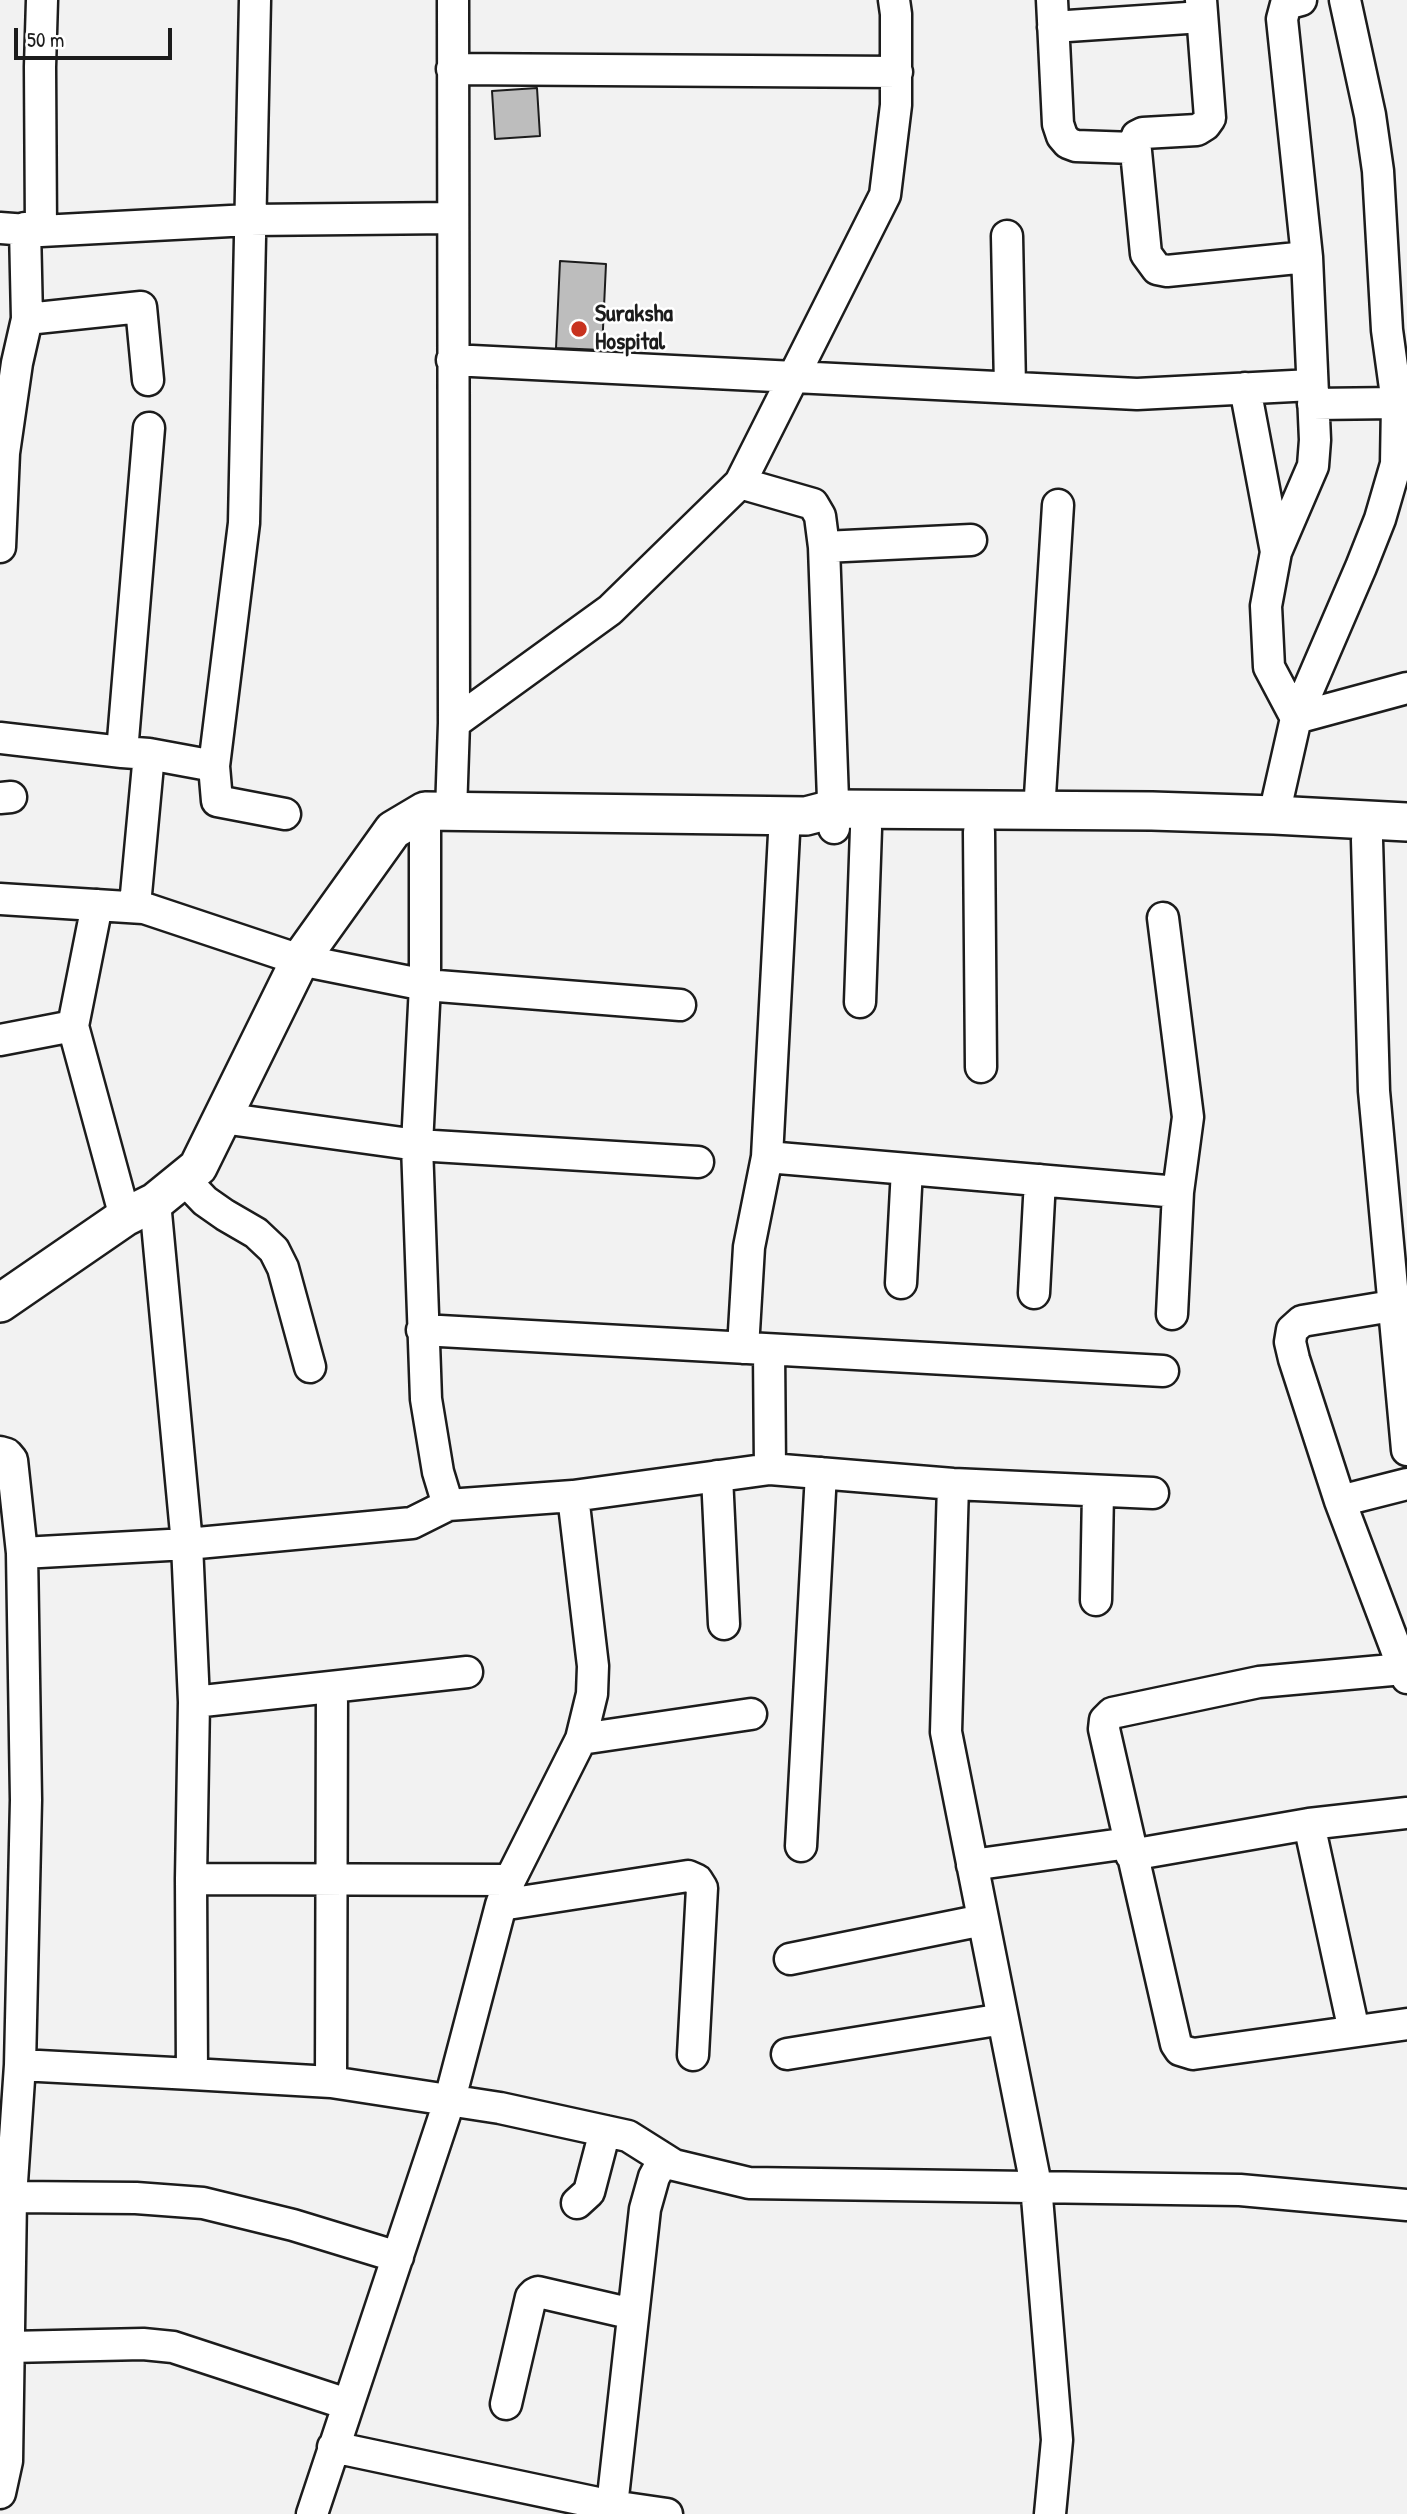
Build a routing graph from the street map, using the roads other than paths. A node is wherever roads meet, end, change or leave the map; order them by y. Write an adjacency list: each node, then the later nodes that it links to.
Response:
1 (42, 0): 14 (street)
2 (255, 0): 13 (street)
3 (453, 0): 9 (street)
4 (894, 0): 10 (street)
5 (1301, 0): 16 (street)
6 (1345, 0): 24 (street)
7 (1202, 9): 8 (street); 11 (street)
8 (1052, 13): 11 (street)
9 (452, 69): 10 (street); 12 (street)
10 (897, 72): 19 (street)
11 (1134, 148): 16 (street)
12 (452, 218): 13 (street); 18 (street)
13 (249, 220): 14 (street); 37 (street)
14 (22, 229): 17 (street)
15 (1007, 236): 21 (street)
16 (1307, 257): 23 (street)
17 (27, 319): 20 (street); 29 (street)
18 (452, 360): 19 (street); 34 (street)
19 (794, 378): 21 (street); 26 (street)
20 (148, 380)
21 (1010, 387): 22 (street)
22 (1245, 388): 23 (street); 31 (street)
23 (1313, 395): 24 (street); 31 (street)
24 (1397, 404): 33 (street)
25 (149, 428): 36 (street)
26 (740, 483): 30 (street); 34 (street)
27 (1058, 505): 39 (street)
28 (971, 540): 30 (street)
29 (0, 547)
30 (824, 547): 42 (street)
31 (1276, 552): 33 (street)
32 (1407, 688): 33 (street)
33 (1296, 718): 41 (street)
34 (454, 723): 38 (street)
35 (0, 738): 36 (street)
36 (136, 753): 37 (street); 50 (street)
37 (214, 766): 40 (street)
38 (438, 812): 42 (main road); 52 (main road); 53 (street)
39 (1039, 812): 42 (main road); 44 (main road)
40 (285, 814)
41 (1274, 815): 43 (main road); 44 (main road)
42 (825, 820): 45 (main road); 54 (street); 61 (street)
43 (1407, 822)
44 (1153, 823): 45 (main road); 46 (main road)
45 (979, 832): 58 (street)
46 (1367, 839): 47 (main road); 71 (street)
47 (1407, 842)
48 (0, 899): 49 (street)
49 (97, 905): 50 (street); 56 (street)
50 (143, 908): 52 (street)
51 (1163, 918): 66 (street)
52 (300, 960): 53 (street); 59 (main road)
53 (425, 985): 55 (street); 60 (street)
54 (860, 1002)
55 (680, 1004)
56 (73, 1026): 57 (street); 67 (street)
57 (0, 1040)
58 (981, 1067)
59 (222, 1118): 60 (street); 64 (main road)
60 (417, 1145): 62 (street); 73 (street)
61 (767, 1157): 63 (street); 74 (street)
62 (698, 1162)
63 (907, 1169): 65 (street); 68 (street)
64 (184, 1179): 67 (main road); 75 (street)
65 (1040, 1180): 66 (street); 69 (street)
66 (1178, 1192): 72 (street)
67 (140, 1210): 70 (main road); 89 (street)
68 (901, 1283)
69 (1034, 1293)
70 (0, 1303)
71 (1392, 1306): 77 (street); 87 (street)
72 (1172, 1314)
73 (422, 1330): 74 (street); 88 (street)
74 (756, 1349): 76 (street); 79 (street)
75 (310, 1367)
76 (1163, 1371)
77 (1407, 1450)
78 (0, 1452): 90 (street)
79 (770, 1469): 80 (street); 81 (street)
80 (821, 1473): 82 (street); 102 (street)
81 (717, 1476): 86 (street); 93 (street)
82 (953, 1483): 84 (street); 104 (street)
83 (1407, 1484): 87 (street)
84 (1098, 1492): 85 (street); 91 (street)
85 (1153, 1493)
86 (573, 1496): 88 (street); 99 (street)
87 (1340, 1501): 92 (street)
88 (448, 1505): 89 (street)
89 (187, 1544): 90 (street); 97 (street)
90 (22, 1553): 115 (street)
91 (1096, 1600)
92 (1396, 1623): 95 (street)
93 (724, 1624)
94 (467, 1672): 96 (street)
95 (1405, 1673): 103 (street)
96 (332, 1688): 97 (street); 106 (street)
97 (194, 1702): 105 (street)
98 (751, 1714): 99 (street)
99 (581, 1739): 107 (street)
100 (1407, 1812): 101 (street)
101 (1309, 1824): 103 (street); 112 (street)
102 (801, 1846)
103 (1130, 1849): 104 (street); 112 (street)
104 (972, 1865): 108 (street)
105 (191, 1879): 106 (street); 116 (street)
106 (332, 1880): 107 (street); 117 (street)
107 (505, 1893): 114 (street); 118 (street)
108 (983, 1920): 109 (street); 110 (street)
109 (790, 1959)
110 (1003, 2019): 113 (street); 121 (street)
111 (1407, 2024): 112 (street)
112 (1354, 2031)
113 (787, 2054)
114 (693, 2055)
115 (20, 2065): 116 (street); 122 (street)
116 (192, 2074): 117 (street)
117 (331, 2082): 118 (street)
118 (450, 2099): 119 (street); 125 (street)
119 (605, 2130): 120 (street); 123 (street)
120 (664, 2159): 121 (street); 126 (street)
121 (1036, 2185): 124 (street); 135 (street)
122 (11, 2197): 125 (street); 127 (street)
123 (577, 2203)
124 (1407, 2205)
125 (398, 2256): 128 (street)
126 (633, 2314): 129 (street); 132 (street)
127 (10, 2347): 128 (street); 131 (street)
128 (347, 2404): 130 (street)
129 (506, 2404)
130 (333, 2447): 132 (street); 133 (street)
131 (0, 2493)
132 (611, 2506): 134 (street)
133 (312, 2514)
134 (667, 2514)
135 (1050, 2514)

